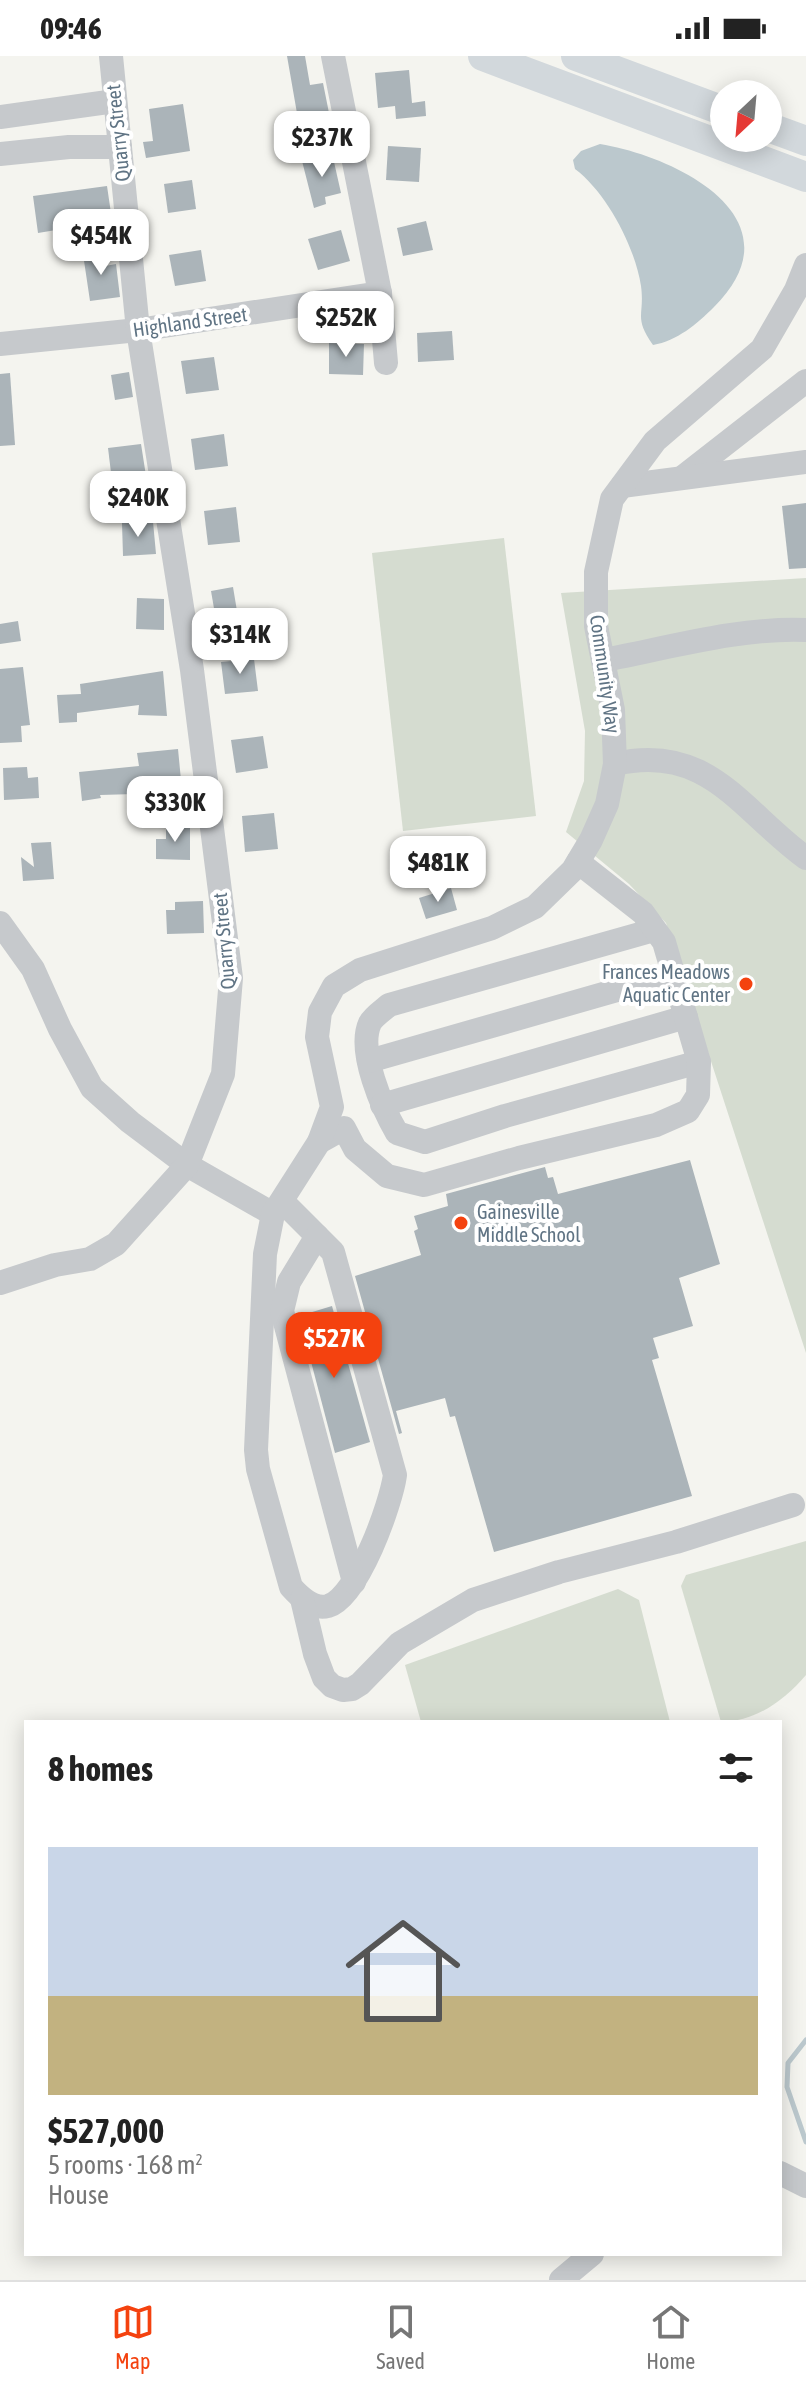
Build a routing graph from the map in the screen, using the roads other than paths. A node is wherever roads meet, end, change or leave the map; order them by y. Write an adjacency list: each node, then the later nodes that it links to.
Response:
1 (111, 56): 5 (street, Quarry Street)
2 (333, 56): 14 (street)
3 (483, 56): 12 (main road)
4 (576, 56): 6 (main road)
5 (115, 101): 7 (street); 10 (street, Quarry Street)
6 (710, 106)
7 (0, 117)
8 (782, 132): 9 (main road)
9 (806, 141)
10 (120, 147): 11 (street); 16 (street, Quarry Street)
11 (0, 154)
12 (806, 177)
13 (806, 265): 15 (street, Community Way)
14 (380, 293): 16 (street, Highland Street); 18 (street)
15 (796, 312): 22 (street, Community Way)
16 (138, 330): 17 (street, Highland Street); 36 (street, Quarry Street)
17 (0, 344)
18 (386, 363)
19 (806, 381): 21 (street)
20 (806, 462): 21 (street)
21 (681, 478): 22 (street)
22 (622, 486): 24 (street, Community Way)
23 (806, 630): 24 (street)
24 (604, 660): 25 (street, Community Way)
25 (615, 764): 26 (street); 27 (street, Community Way)
26 (806, 858)
27 (578, 862): 29 (street); 35 (street, Community Way)
28 (0, 923): 36 (street)
29 (654, 930): 30 (street); 32 (street)
30 (673, 974): 31 (street); 32 (street)
31 (686, 1017): 33 (street); 34 (street)
32 (369, 1061): 34 (street)
33 (699, 1062): 34 (street); 35 (street)
34 (382, 1105)
35 (319, 1142): 37 (street, Community Way)
36 (187, 1165): 37 (street); 39 (street, Quarry Street)
37 (277, 1207): 38 (street); 42 (street)
38 (317, 1236): 41 (street); 41 (street)
39 (0, 1283)
40 (793, 1505): 42 (street)
41 (354, 1582): 42 (street)
42 (302, 1599)
43 (782, 2174): 44 (street)
44 (806, 2186)
45 (590, 2256): 46 (street)
46 (561, 2280)

